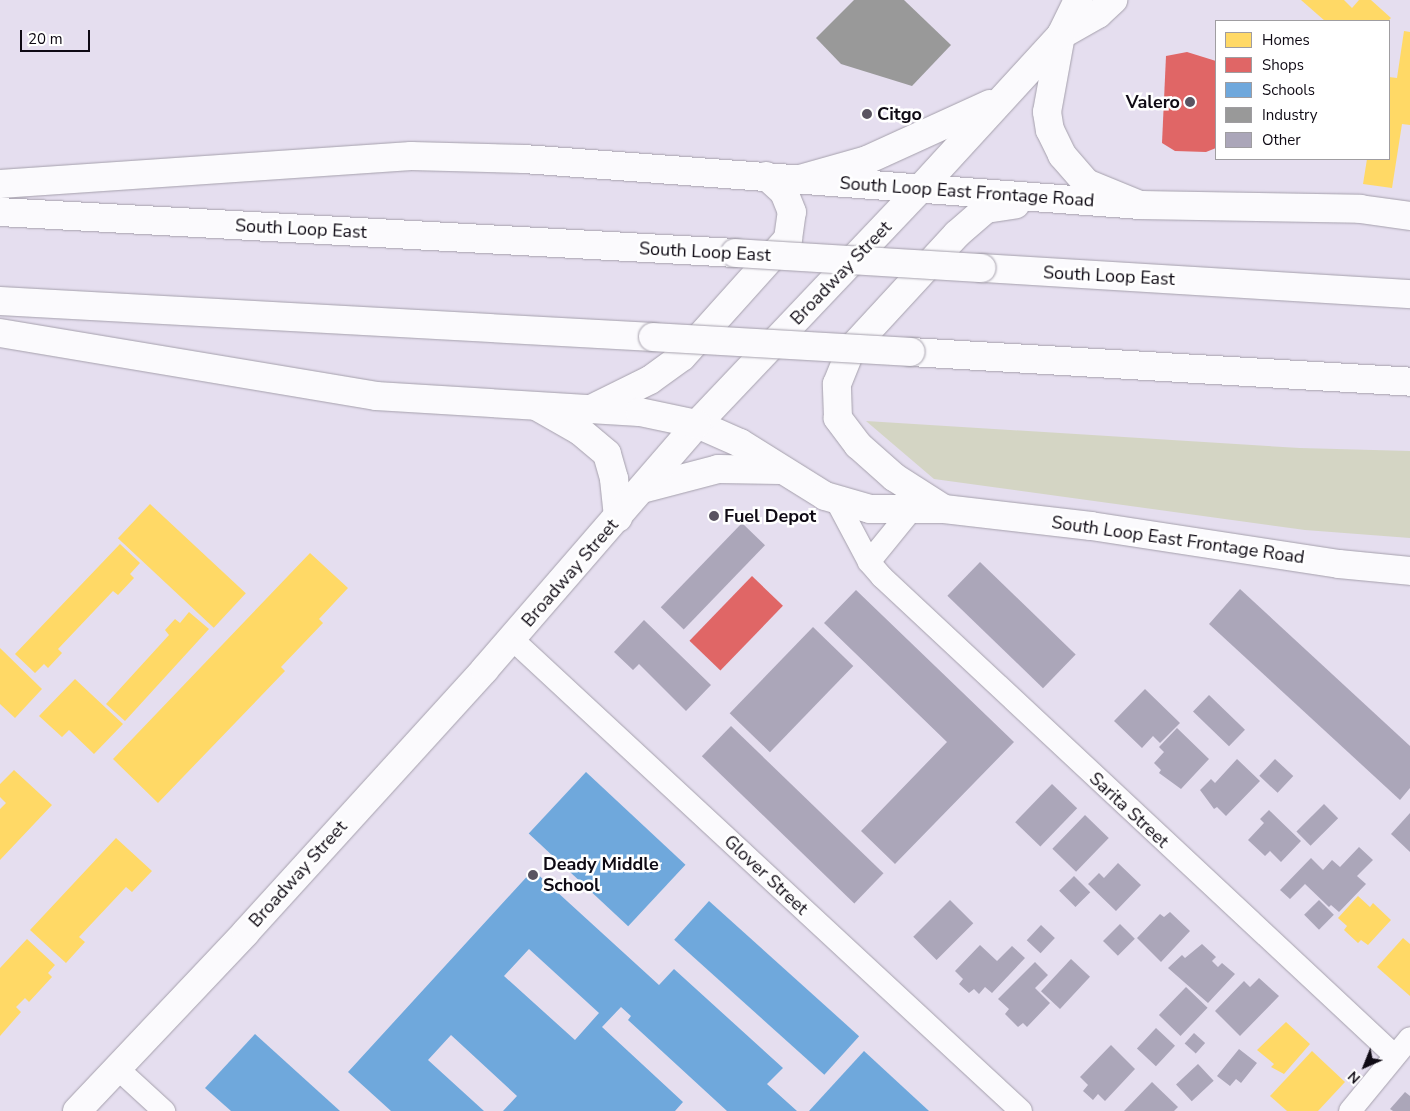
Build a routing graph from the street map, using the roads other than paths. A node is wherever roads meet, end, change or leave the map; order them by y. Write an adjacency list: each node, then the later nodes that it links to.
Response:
1 (1078, 0): 3 (main road, Broadway Street)
2 (1113, 0): 3 (main road, Broadway Street)
3 (1061, 35): 4 (main road, Broadway Street); 10 (main road)
4 (1003, 98): 6 (main road); 8 (main road, Broadway Street)
5 (766, 176): 6 (main road, South Loop East Frontage Road); 7 (main road, South Loop East Frontage Road); 18 (main road)
6 (800, 179): 8 (main road, South Loop East Frontage Road)
7 (0, 184)
8 (919, 190): 9 (main road, South Loop East Frontage Road); 19 (main road, Broadway Street)
9 (1047, 199): 10 (main road, South Loop East Frontage Road); 24 (main road)
10 (1140, 205): 12 (main road, South Loop East Frontage Road)
11 (0, 212): 13 (main road, South Loop East, bridge)
12 (1410, 216)
13 (1410, 294)
14 (0, 301): 16 (main road, bridge)
15 (0, 333): 17 (main road, South Loop East Frontage Road)
16 (1410, 382)
17 (538, 406): 18 (main road, South Loop East Frontage Road); 25 (main road)
18 (591, 410): 19 (main road, South Loop East Frontage Road)
19 (697, 424): 20 (main road, South Loop East Frontage Road); 21 (main road, Broadway Street)
20 (780, 470): 21 (main road); 22 (main road, South Loop East Frontage Road)
21 (642, 489): 25 (main road, Broadway Street)
22 (835, 498): 23 (main road, South Loop East Frontage Road); 26 (street, Sarita Street)
23 (912, 509): 24 (main road, South Loop East Frontage Road); 26 (street)
24 (944, 509): 27 (main road, South Loop East Frontage Road)
25 (618, 518): 28 (main road, Broadway Street)
26 (869, 562): 30 (street, Sarita Street)
27 (1410, 571)
28 (512, 639): 31 (main road, Broadway Street); 34 (street, Glover Street)
29 (1410, 1038): 30 (street)
30 (1394, 1055): 35 (street)
31 (117, 1068): 32 (main road, Broadway Street); 33 (street)
32 (77, 1111)
33 (164, 1111)
34 (1021, 1111)
35 (1350, 1111)

